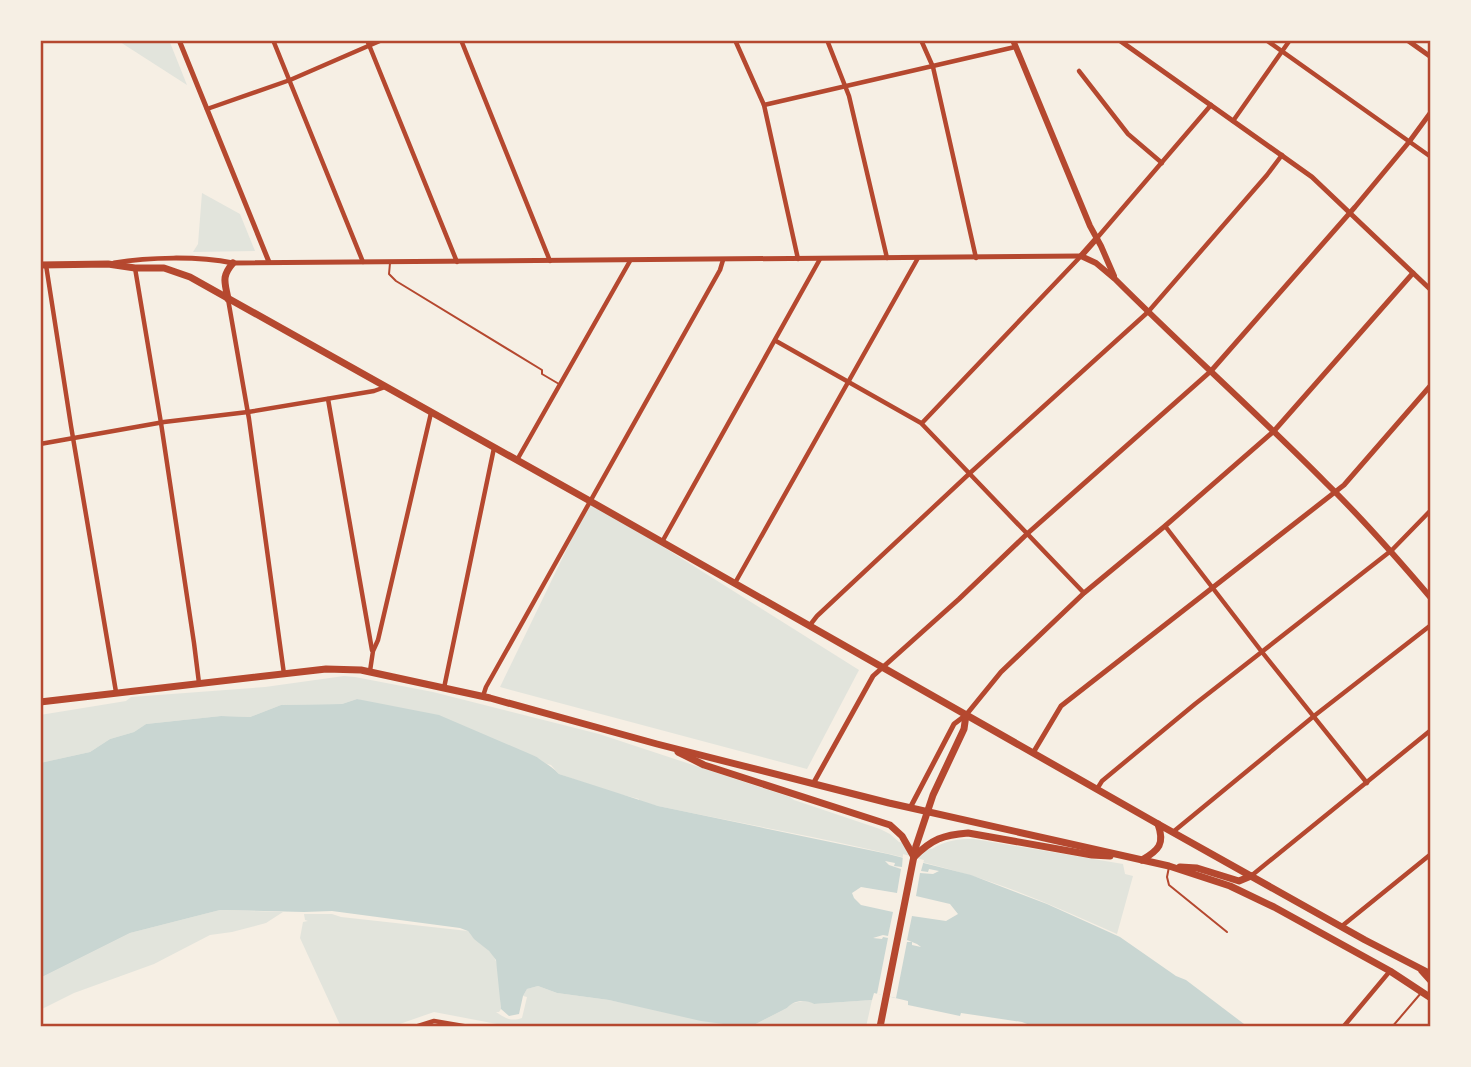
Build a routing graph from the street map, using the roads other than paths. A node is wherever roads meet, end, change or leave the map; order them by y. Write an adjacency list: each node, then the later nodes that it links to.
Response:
1 (179, 40): 22 (street)
2 (273, 40): 18 (street)
3 (382, 40): 12 (street)
4 (461, 40): 38 (street)
5 (735, 40): 20 (street)
6 (827, 40): 19 (street)
7 (921, 40): 16 (street)
8 (1119, 40): 21 (street)
9 (1266, 40): 14 (street)
10 (1290, 40): 14 (street)
11 (1407, 40): 15 (street)
12 (368, 43): 18 (street); 43 (street)
13 (1014, 44): 16 (street); 30 (main road)
14 (1282, 52): 24 (street); 25 (street)
15 (1431, 57)
16 (933, 67): 19 (street); 33 (street)
17 (1079, 71): 28 (street)
18 (290, 80): 22 (street); 41 (street)
19 (846, 86): 20 (street); 36 (street)
20 (764, 105): 34 (street)
21 (1211, 105): 24 (street); 28 (street)
22 (207, 109): 40 (street)
23 (1431, 112): 25 (street)
24 (1233, 121): 26 (street)
25 (1409, 142): 27 (street); 29 (street)
26 (1282, 155): 29 (street); 52 (street)
27 (1431, 157)
28 (1162, 163): 30 (street)
29 (1350, 213): 48 (street); 54 (street)
30 (1097, 238): 31 (main road); 49 (main road)
31 (1081, 256): 33 (street); 49 (main road); 63 (street)
32 (918, 258): 33 (street); 36 (street); 55 (street)
33 (976, 258)
34 (798, 259): 35 (street); 37 (street)
35 (820, 259): 36 (street); 53 (street)
36 (887, 259)
37 (723, 260): 39 (street); 71 (street)
38 (550, 261): 39 (street); 43 (street)
39 (630, 261): 56 (street)
40 (270, 262): 41 (street); 44 (street)
41 (363, 262): 42 (street)
42 (390, 262): 43 (street); 56 (lane)
43 (457, 262)
44 (233, 263): 45 (street); 51 (main road)
45 (108, 264): 46 (main road); 47 (main road)
46 (43, 265): 65 (street)
47 (135, 268): 51 (main road); 62 (street)
48 (1413, 273): 50 (street); 64 (street)
49 (1115, 279): 52 (main road)
50 (1431, 290)
51 (229, 299): 58 (main road); 60 (street)
52 (1148, 312): 54 (main road); 69 (street)
53 (776, 341): 55 (street); 75 (street)
54 (1212, 371): 64 (main road); 74 (street)
55 (848, 382): 63 (street); 77 (street)
56 (560, 385): 68 (street)
57 (1431, 385): 70 (street)
58 (386, 387): 59 (street); 61 (main road)
59 (328, 399): 60 (street); 83 (street)
60 (248, 412): 62 (street); 87 (street)
61 (431, 412): 67 (main road); 83 (street)
62 (161, 423): 65 (street); 88 (street)
63 (921, 423): 69 (street)
64 (1274, 431): 70 (main road); 73 (street)
65 (73, 439): 66 (street); 90 (street)
66 (40, 444)
67 (494, 447): 68 (main road); 89 (street)
68 (517, 460): 71 (main road)
69 (970, 473): 74 (street); 82 (street)
70 (1335, 492): 76 (main road); 78 (street)
71 (590, 501): 75 (main road); 91 (street)
72 (1431, 510): 76 (street)
73 (1165, 526): 78 (street); 79 (street)
74 (1028, 533): 79 (street); 85 (street)
75 (662, 542): 77 (main road)
76 (1391, 551): 80 (main road); 84 (street)
77 (735, 584): 82 (main road)
78 (1212, 587): 84 (street); 97 (street)
79 (1084, 593): 93 (street)
80 (1431, 597)
81 (1431, 625): 94 (street)
82 (809, 626): 85 (main road)
83 (373, 651): 86 (street)
84 (1262, 652): 94 (street); 100 (street)
85 (882, 668): 93 (main road); 99 (street)
86 (370, 671): 87 (main road); 89 (main road)
87 (284, 674): 88 (main road)
88 (199, 684): 90 (main road)
89 (444, 688): 91 (main road)
90 (116, 692): 92 (main road)
91 (483, 696): 96 (main road)
92 (40, 702)
93 (966, 715): 97 (main road); 101 (street); 104 (main road)
94 (1314, 716): 98 (street); 103 (street)
95 (1431, 730): 98 (street)
96 (665, 746): 99 (main road); 107 (main road)
97 (1033, 753): 100 (main road)
98 (1367, 783): 110 (street)
99 (813, 784): 101 (main road)
100 (1097, 789): 102 (main road)
101 (910, 808): 106 (main road)
102 (1158, 824): 103 (main road); 108 (main road)
103 (1173, 832): 110 (main road)
104 (920, 847): 106 (main road); 107 (main road)
105 (1431, 854): 111 (street)
106 (1126, 856): 108 (main road)
107 (914, 858): 121 (main road)
108 (1142, 860): 109 (main road)
109 (1169, 866): 110 (main road); 112 (lane); 114 (main road)
110 (1251, 876): 111 (main road)
111 (1342, 926): 113 (main road)
112 (1227, 932)
113 (1419, 968): 115 (main road); 116 (main road)
114 (1390, 971): 117 (main road); 118 (street)
115 (1431, 974)
116 (1431, 981)
117 (1428, 994): 122 (lane)
118 (1344, 1026)
119 (415, 1027): 120 (street)
120 (469, 1027)
121 (880, 1027)
122 (1392, 1027)

